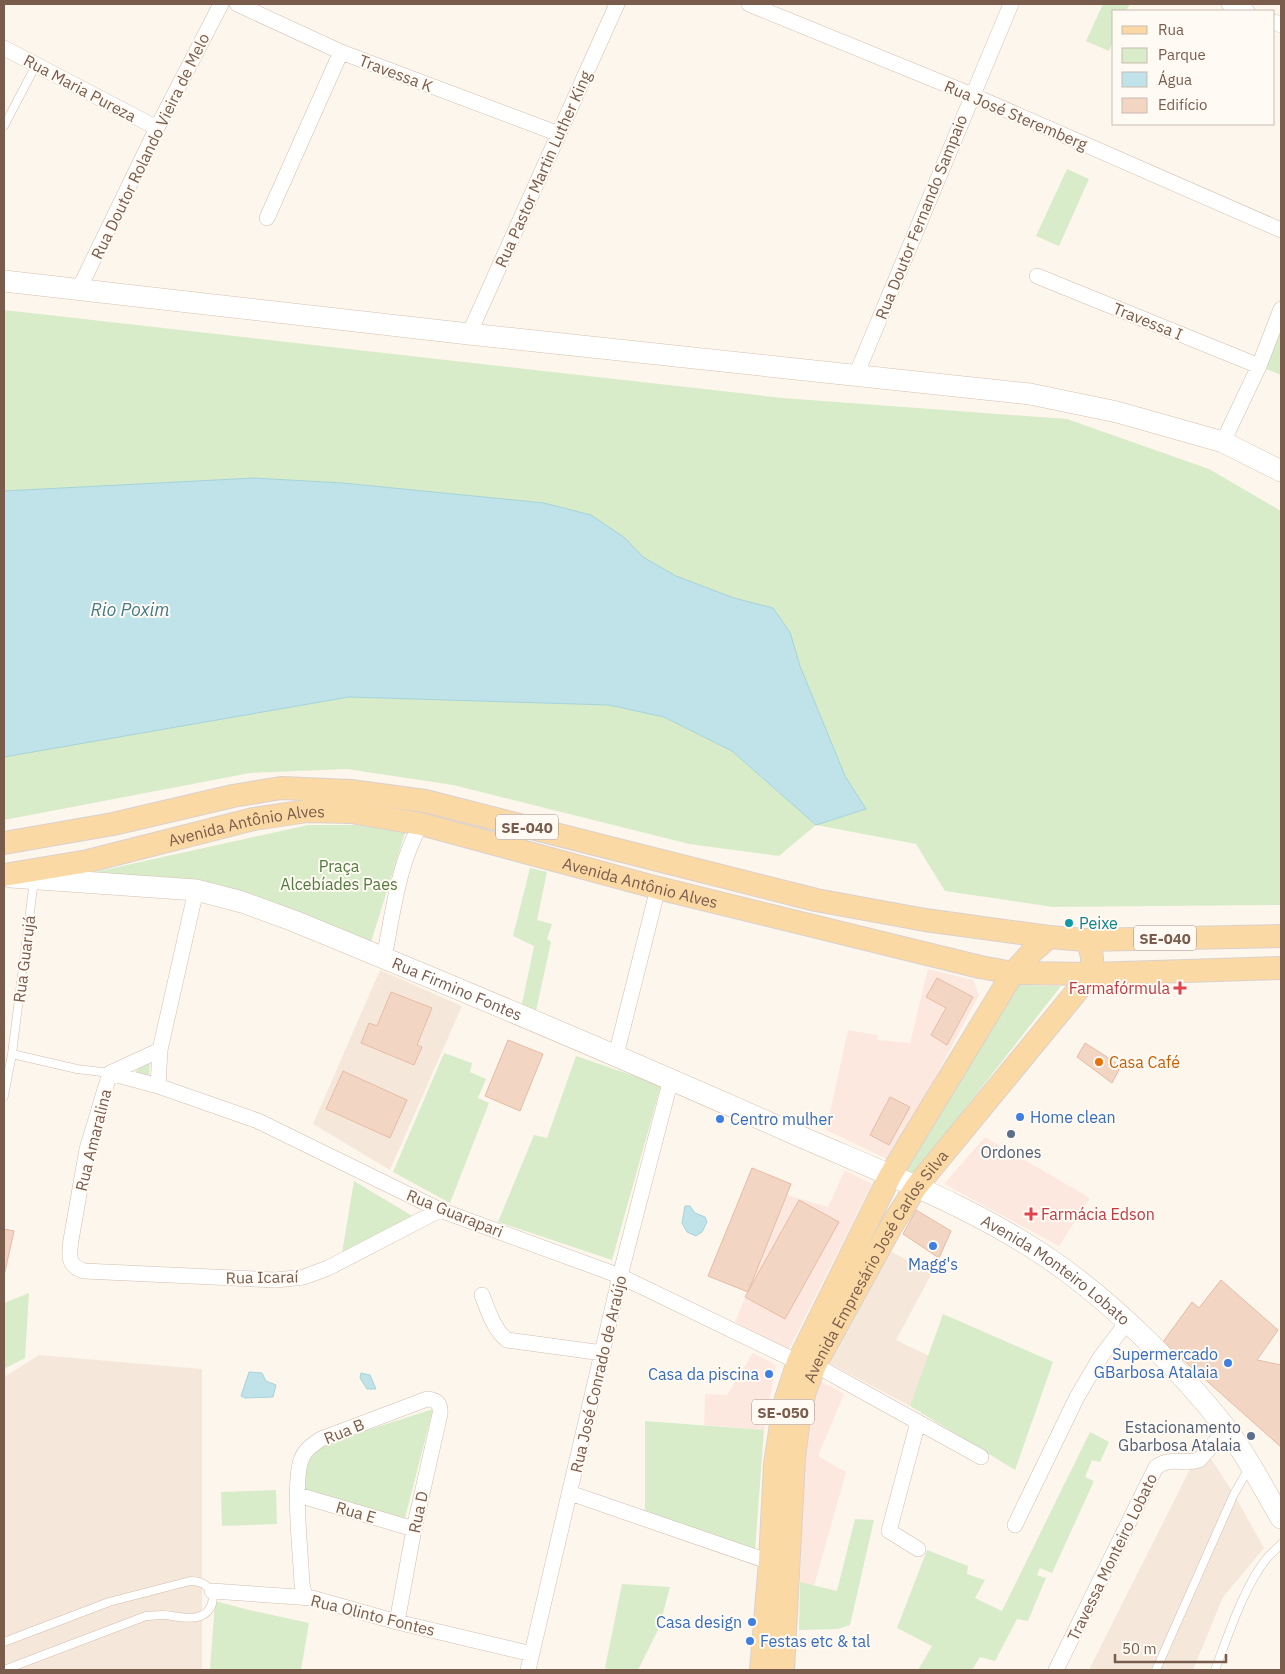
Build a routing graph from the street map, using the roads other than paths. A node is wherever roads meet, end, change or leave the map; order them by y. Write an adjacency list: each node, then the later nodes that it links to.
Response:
1 (220, 4): 13 (street, Rua Doutor Rolando Vieira de Melo)
2 (237, 4): 9 (street, Travessa K)
3 (617, 4): 14 (street, Rua Pastor Martin Luther King)
4 (749, 4): 11 (street, Rua José Steremberg)
5 (1011, 4): 11 (street, Rua Doutor Fernando Sampaio)
6 (1230, 4): 7 (street)
7 (1245, 10)
8 (4, 48): 10 (street, Rua Maria Pureza)
9 (341, 52): 14 (street, Travessa K); 15 (street)
10 (36, 65): 12 (lane); 13 (street, Rua Maria Pureza)
11 (972, 95): 16 (street, Rua José Steremberg); 23 (street, Rua Doutor Fernando Sampaio)
12 (4, 126)
13 (157, 128): 19 (street, Rua Doutor Rolando Vieira de Melo)
14 (559, 134): 21 (street, Rua Pastor Martin Luther King)
15 (267, 218)
16 (1281, 230)
17 (1037, 276): 22 (street, Travessa I)
18 (4, 281): 19 (street)
19 (79, 289): 21 (street)
20 (1281, 309): 22 (street)
21 (469, 334): 23 (street)
22 (1259, 366): 24 (street)
23 (856, 375): 24 (street)
24 (1224, 442): 25 (street)
25 (1281, 471)
26 (421, 824): 28 (main road, Avenida Antônio Alves / SE-040); 30 (main road, Avenida Antônio Alves / SE-040); 35 (street)
27 (4, 843): 33 (main road, Avenida Antônio Alves / SE-040)
28 (4, 876): 29 (street, Rua Firmino Fontes)
29 (34, 880): 31 (street, Rua Firmino Fontes); 40 (lane, Rua Guarujá)
30 (658, 888): 37 (main road, Avenida Antônio Alves / SE-040); 41 (street)
31 (196, 890): 35 (street, Rua Firmino Fontes); 39 (street)
32 (1281, 936): 34 (main road, Avenida Antônio Alves / SE-040)
33 (1049, 937): 34 (main road, Avenida Antônio Alves / SE-040); 37 (main road, Avenida Empresário José Carlos Silva)
34 (1085, 940): 38 (main road)
35 (384, 958): 41 (street, Rua Firmino Fontes)
36 (1281, 968): 38 (main road, Avenida Antônio Alves / SE-040)
37 (1012, 973): 38 (main road, Avenida Antônio Alves / SE-040); 46 (main road, Avenida Empresário José Carlos Silva)
38 (1091, 974): 47 (main road, Avenida Empresário José Carlos Silva)
39 (160, 1050): 42 (street, Rua Amaralina); 44 (street)
40 (12, 1054): 42 (lane); 45 (lane, Rua Guarujá)
41 (616, 1055): 43 (street, Rua Firmino Fontes)
42 (110, 1072): 44 (street, Rua Guarapari); 49 (street, Rua Amaralina)
43 (671, 1079): 46 (street, Rua Firmino Fontes); 50 (street, Rua José Conrado de Araújo)
44 (158, 1086): 48 (street, Rua Guarapari)
45 (4, 1096)
46 (890, 1176): 47 (street, Avenida Monteiro Lobato); 54 (main road, Avenida Empresário José Carlos Silva / SE-050)
47 (916, 1187): 52 (street, Avenida Monteiro Lobato); 54 (main road, Avenida Empresário José Carlos Silva)
48 (440, 1210): 49 (street, Rua Icaraí); 50 (street, Rua Guarapari)
49 (71, 1262)
50 (620, 1276): 53 (street, Rua José Conrado de Araújo); 54 (street, Rua Guarapari)
51 (482, 1295): 53 (street)
52 (1127, 1322): 57 (street, Avenida Monteiro Lobato); 63 (street)
53 (603, 1353): 60 (street, Rua José Conrado de Araújo)
54 (806, 1363): 56 (street, Rua Guarapari); 67 (main road, Avenida Empresário José Carlos Silva / SE-050); 76 (main road, Avenida Empresário José Carlos Silva)
55 (439, 1403): 61 (street, Rua B); 64 (street, Rua D)
56 (918, 1422): 58 (street, Rua Guarapari); 66 (street)
57 (1226, 1429): 59 (street, Avenida Monteiro Lobato); 77 (street, Travessa Monteiro Lobato)
58 (981, 1457)
59 (1250, 1466): 62 (street, Avenida Monteiro Lobato); 78 (lane)
60 (570, 1493): 67 (street); 72 (street, Rua José Conrado de Araújo)
61 (298, 1495): 64 (street, Rua E); 69 (street, Rua B)
62 (1281, 1518)
63 (1015, 1525)
64 (414, 1529): 70 (street, Rua D)
65 (1281, 1544): 79 (lane)
66 (918, 1549)
67 (770, 1562): 73 (main road, Avenida Empresário José Carlos Silva / SE-050)
68 (212, 1591): 69 (street, Rua Olinto Fontes); 71 (lane); 74 (lane)
69 (305, 1597): 70 (street, Rua Olinto Fontes)
70 (397, 1622): 72 (street, Rua Olinto Fontes)
71 (4, 1642)
72 (532, 1654): 75 (street, Rua José Conrado de Araújo)
73 (760, 1667)
74 (4, 1670)
75 (528, 1670)
76 (783, 1670)
77 (1056, 1670)
78 (1156, 1670)
79 (1215, 1670)

